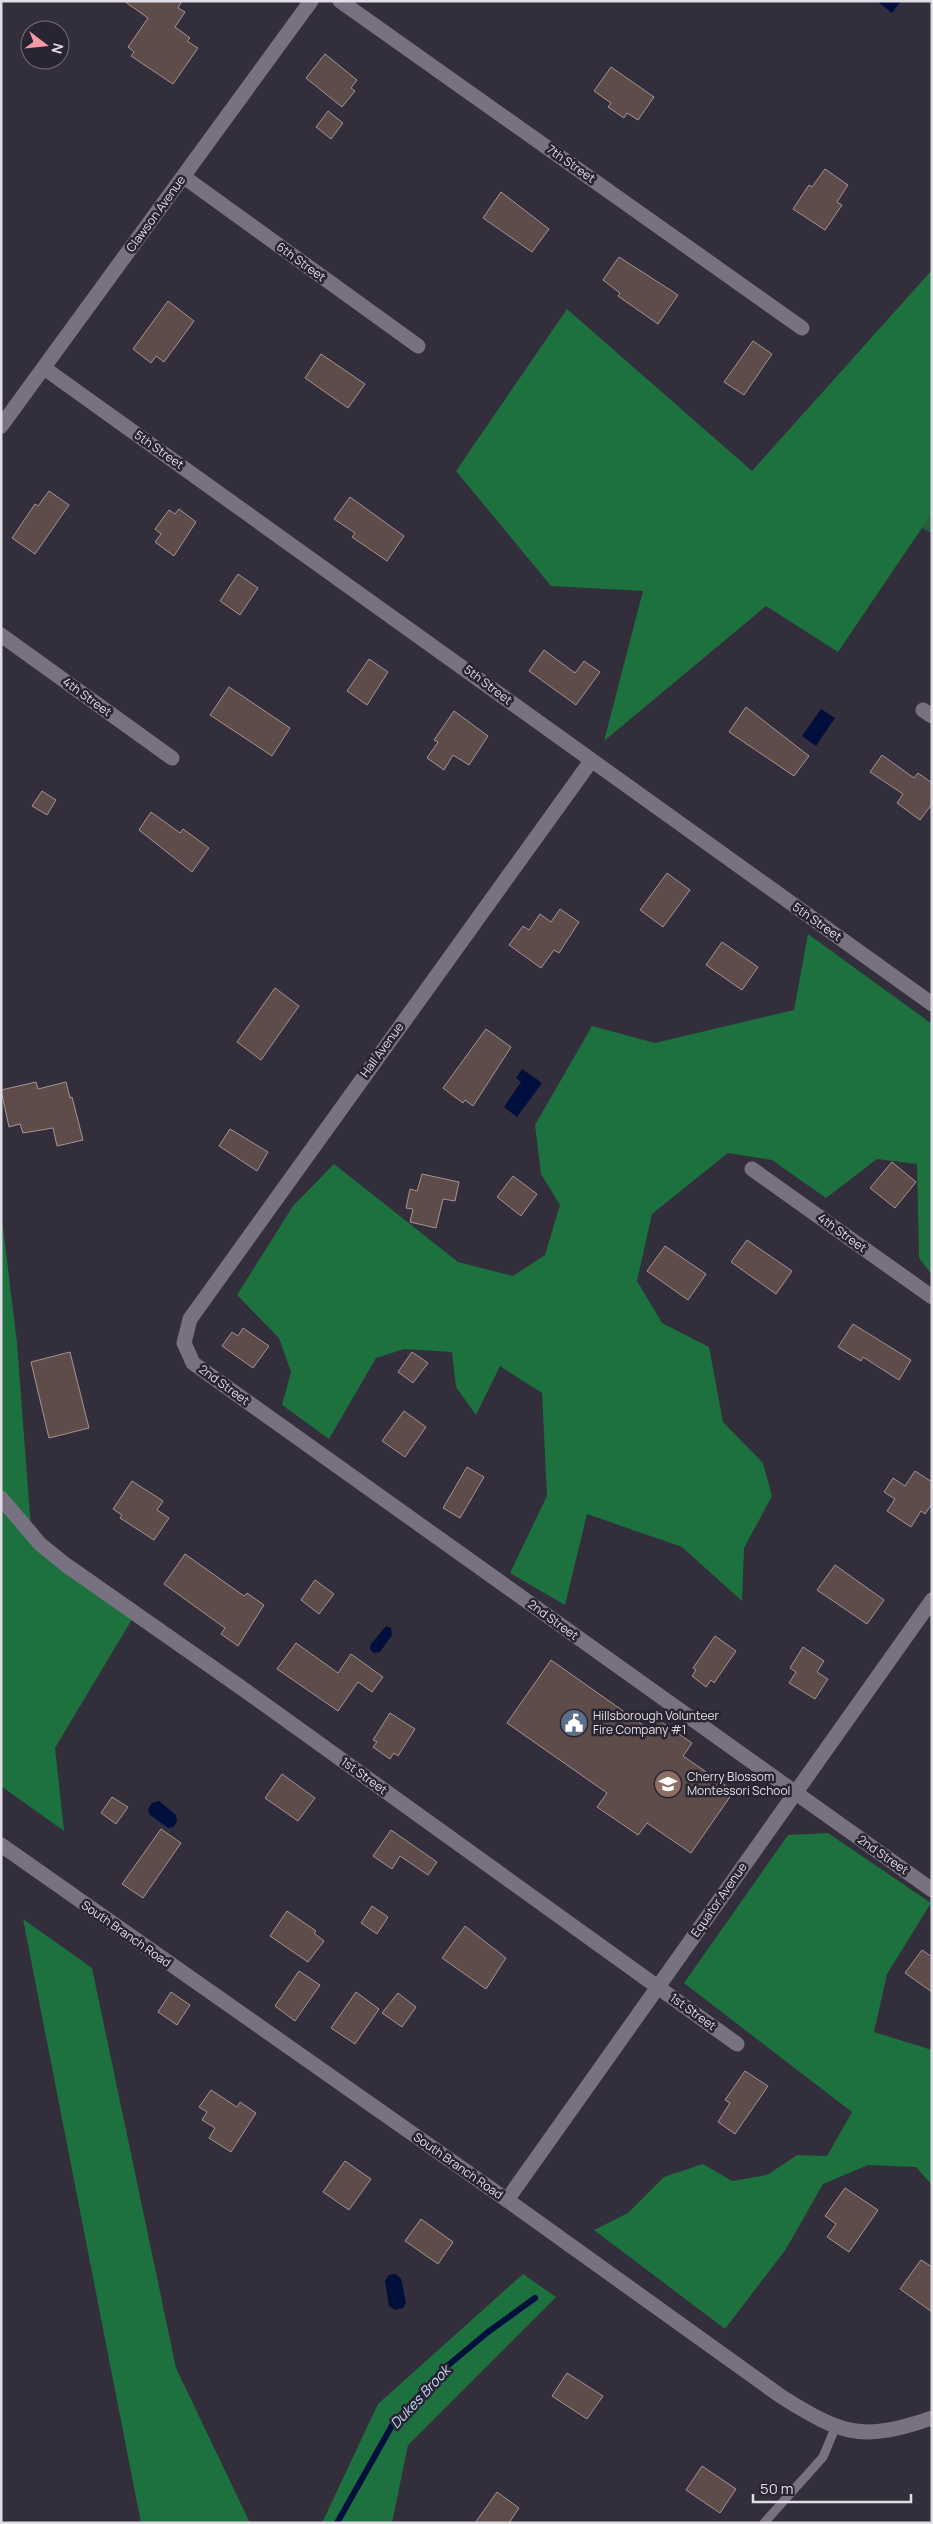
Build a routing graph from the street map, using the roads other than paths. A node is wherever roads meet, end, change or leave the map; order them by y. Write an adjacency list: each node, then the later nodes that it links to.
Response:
1 (311, 1): 3 (street, Clawson Avenue)
2 (340, 1): 4 (street, 7th Street)
3 (184, 177): 5 (street, 6th Street); 6 (street, Clawson Avenue)
4 (802, 328)
5 (418, 346)
6 (44, 368): 7 (street, Clawson Avenue); 10 (street, 5th Street)
7 (1, 426)
8 (1, 635): 9 (street, 4th Street)
9 (172, 758)
10 (591, 761): 11 (street, 5th Street); 14 (street, Hall Avenue)
11 (932, 1004)
12 (752, 1169): 13 (street, 4th Street)
13 (932, 1297)
14 (184, 1343): 17 (street, 2nd Street)
15 (1, 1498): 20 (street, 1st Street)
16 (931, 1603): 17 (street, Equator Avenue)
17 (795, 1793): 19 (street, 2nd Street); 20 (street, Equator Avenue)
18 (1, 1845): 22 (street, South Branch Road)
19 (932, 1890)
20 (658, 1986): 21 (street, 1st Street); 22 (street, Equator Avenue)
21 (737, 2044)
22 (507, 2200): 24 (street, South Branch Road)
23 (932, 2418): 24 (street, South Branch Road)
24 (836, 2426): 25 (lane)
25 (764, 2523)

